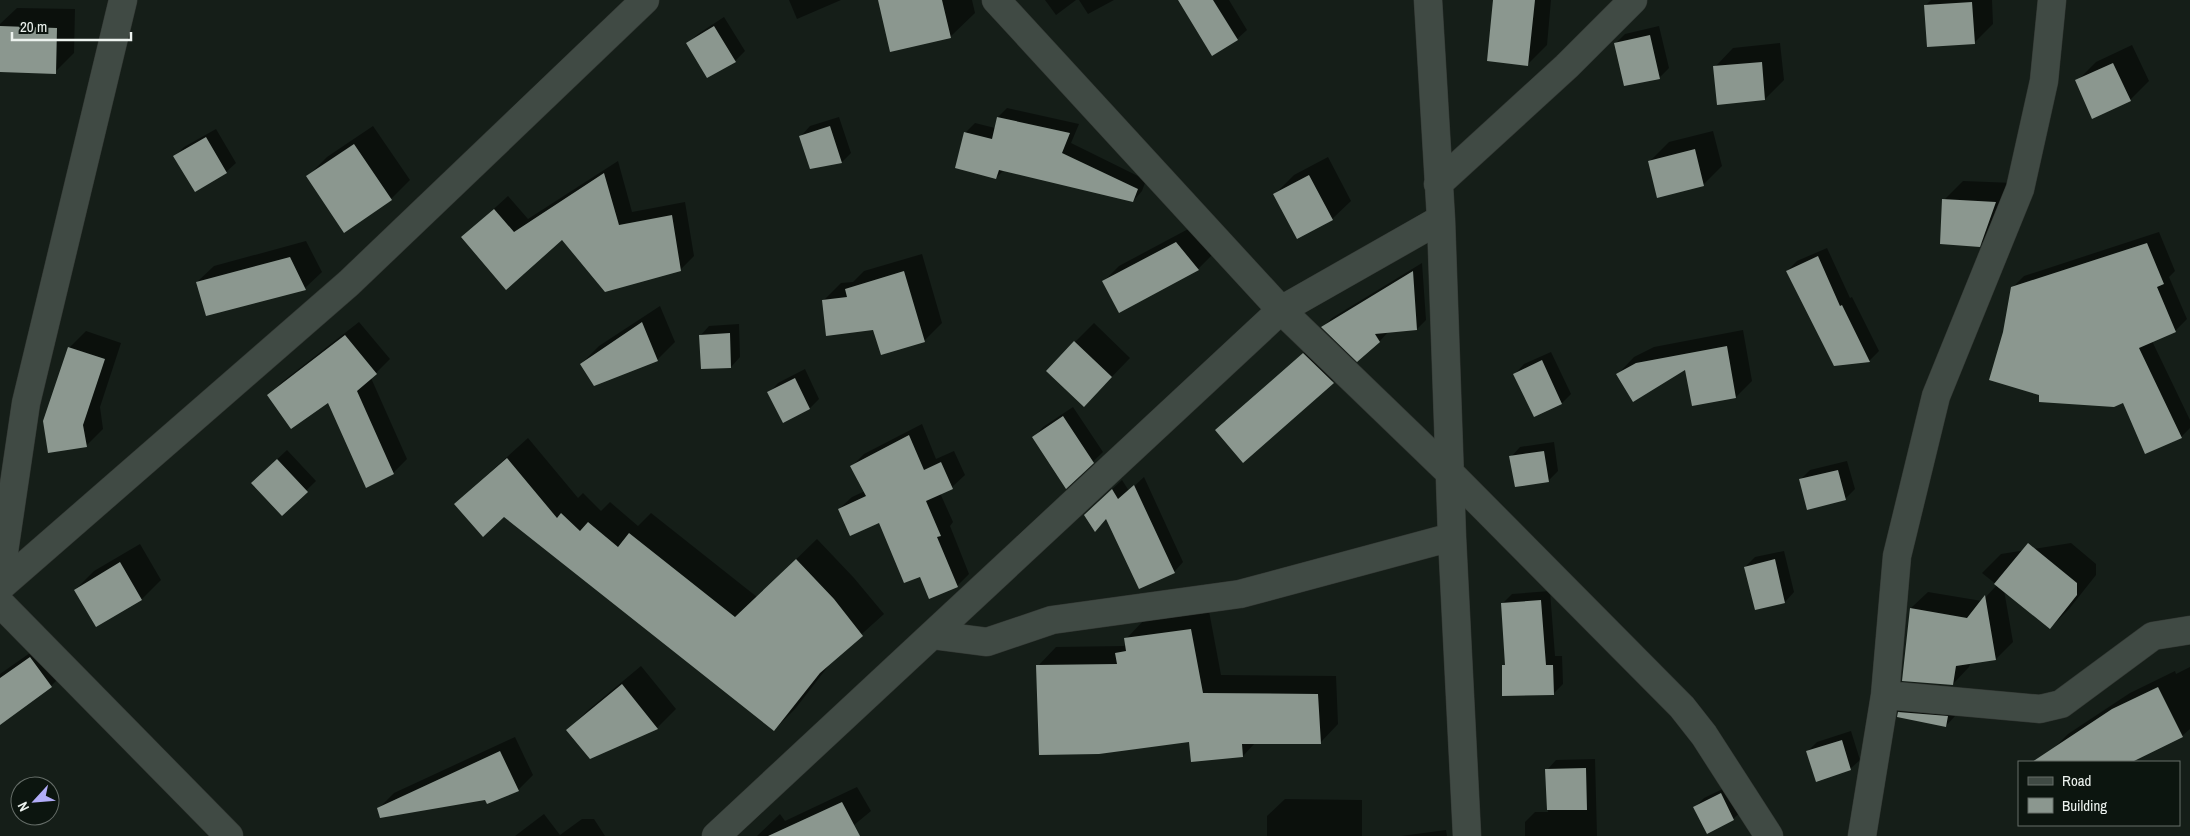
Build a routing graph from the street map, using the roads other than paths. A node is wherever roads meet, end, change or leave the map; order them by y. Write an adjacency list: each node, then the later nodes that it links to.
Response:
1 (123, 0): 12 (street)
2 (644, 0): 13 (street)
3 (996, 0): 9 (street)
4 (1428, 0): 7 (street)
5 (1633, 0): 7 (street)
6 (2052, 0): 17 (street)
7 (1438, 184): 8 (street)
8 (1441, 219): 9 (street); 10 (street)
9 (1281, 310): 10 (street); 16 (street)
10 (1452, 475): 11 (street); 21 (street)
11 (1452, 538): 16 (street); 20 (street)
12 (0, 579)
13 (0, 587)
14 (0, 604): 18 (street)
15 (2190, 630): 17 (street)
16 (933, 635): 19 (street)
17 (1885, 695): 22 (street)
18 (229, 836)
19 (716, 836)
20 (1467, 836)
21 (1769, 836)
22 (1862, 836)

